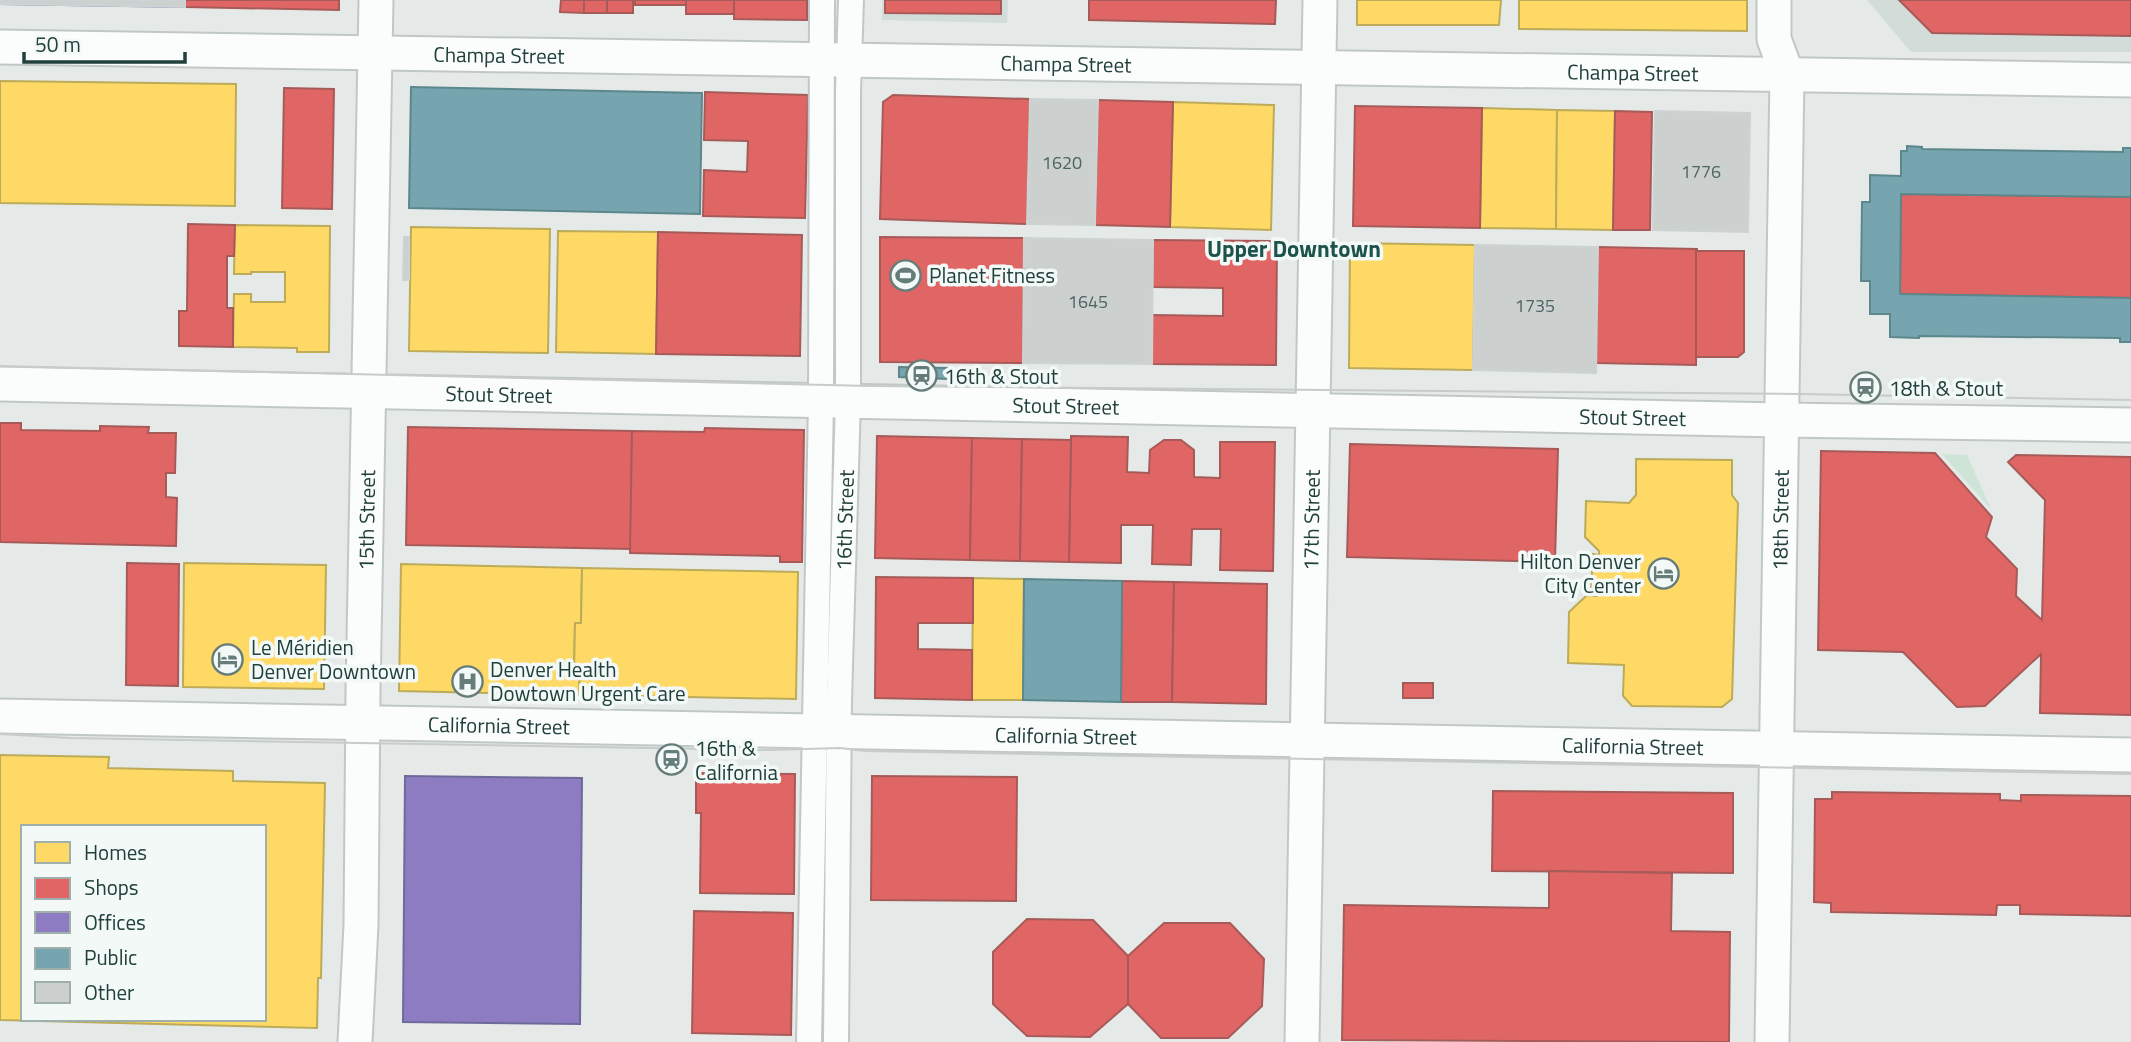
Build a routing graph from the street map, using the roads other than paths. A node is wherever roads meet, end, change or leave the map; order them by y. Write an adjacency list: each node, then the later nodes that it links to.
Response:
1 (376, 0): 7 (main road, 15th Street)
2 (822, 0): 8 (street, 16th Street)
3 (851, 0): 8 (street, 16th Street)
4 (1320, 0): 9 (main road, 17th Street)
5 (1774, 0): 10 (main road, 18th Street)
6 (0, 47): 7 (main road, Champa Street)
7 (375, 52): 8 (main road, Champa Street); 13 (main road, 15th Street)
8 (836, 59): 9 (main road, Champa Street); 14 (street, 16th Street)
9 (1319, 66): 10 (main road, Champa Street); 15 (main road, 17th Street)
10 (1787, 74): 11 (main road, Champa Street); 16 (main road, 18th Street)
11 (2131, 80)
12 (0, 384): 13 (main road, Stout Street)
13 (369, 392): 14 (main road, Stout Street); 19 (main road, 15th Street)
14 (834, 401): 15 (main road, Stout Street); 20 (street, 16th Street)
15 (1313, 411): 16 (main road, Stout Street); 21 (main road, 17th Street)
16 (1782, 421): 17 (main road, Stout Street); 22 (main road, 18th Street)
17 (2131, 425)
18 (0, 716): 19 (main road, California Street)
19 (363, 723): 20 (main road, California Street); 24 (main road, 15th Street)
20 (827, 731): 21 (main road, California Street); 25 (street, 16th Street); 26 (street, 16th Street)
21 (1307, 740): 22 (main road, California Street); 27 (main road, 17th Street)
22 (1776, 748): 23 (main road, California Street); 28 (main road, 18th Street)
23 (2131, 755)
24 (355, 1042)
25 (809, 1042)
26 (836, 1042)
27 (1302, 1042)
28 (1772, 1042)

